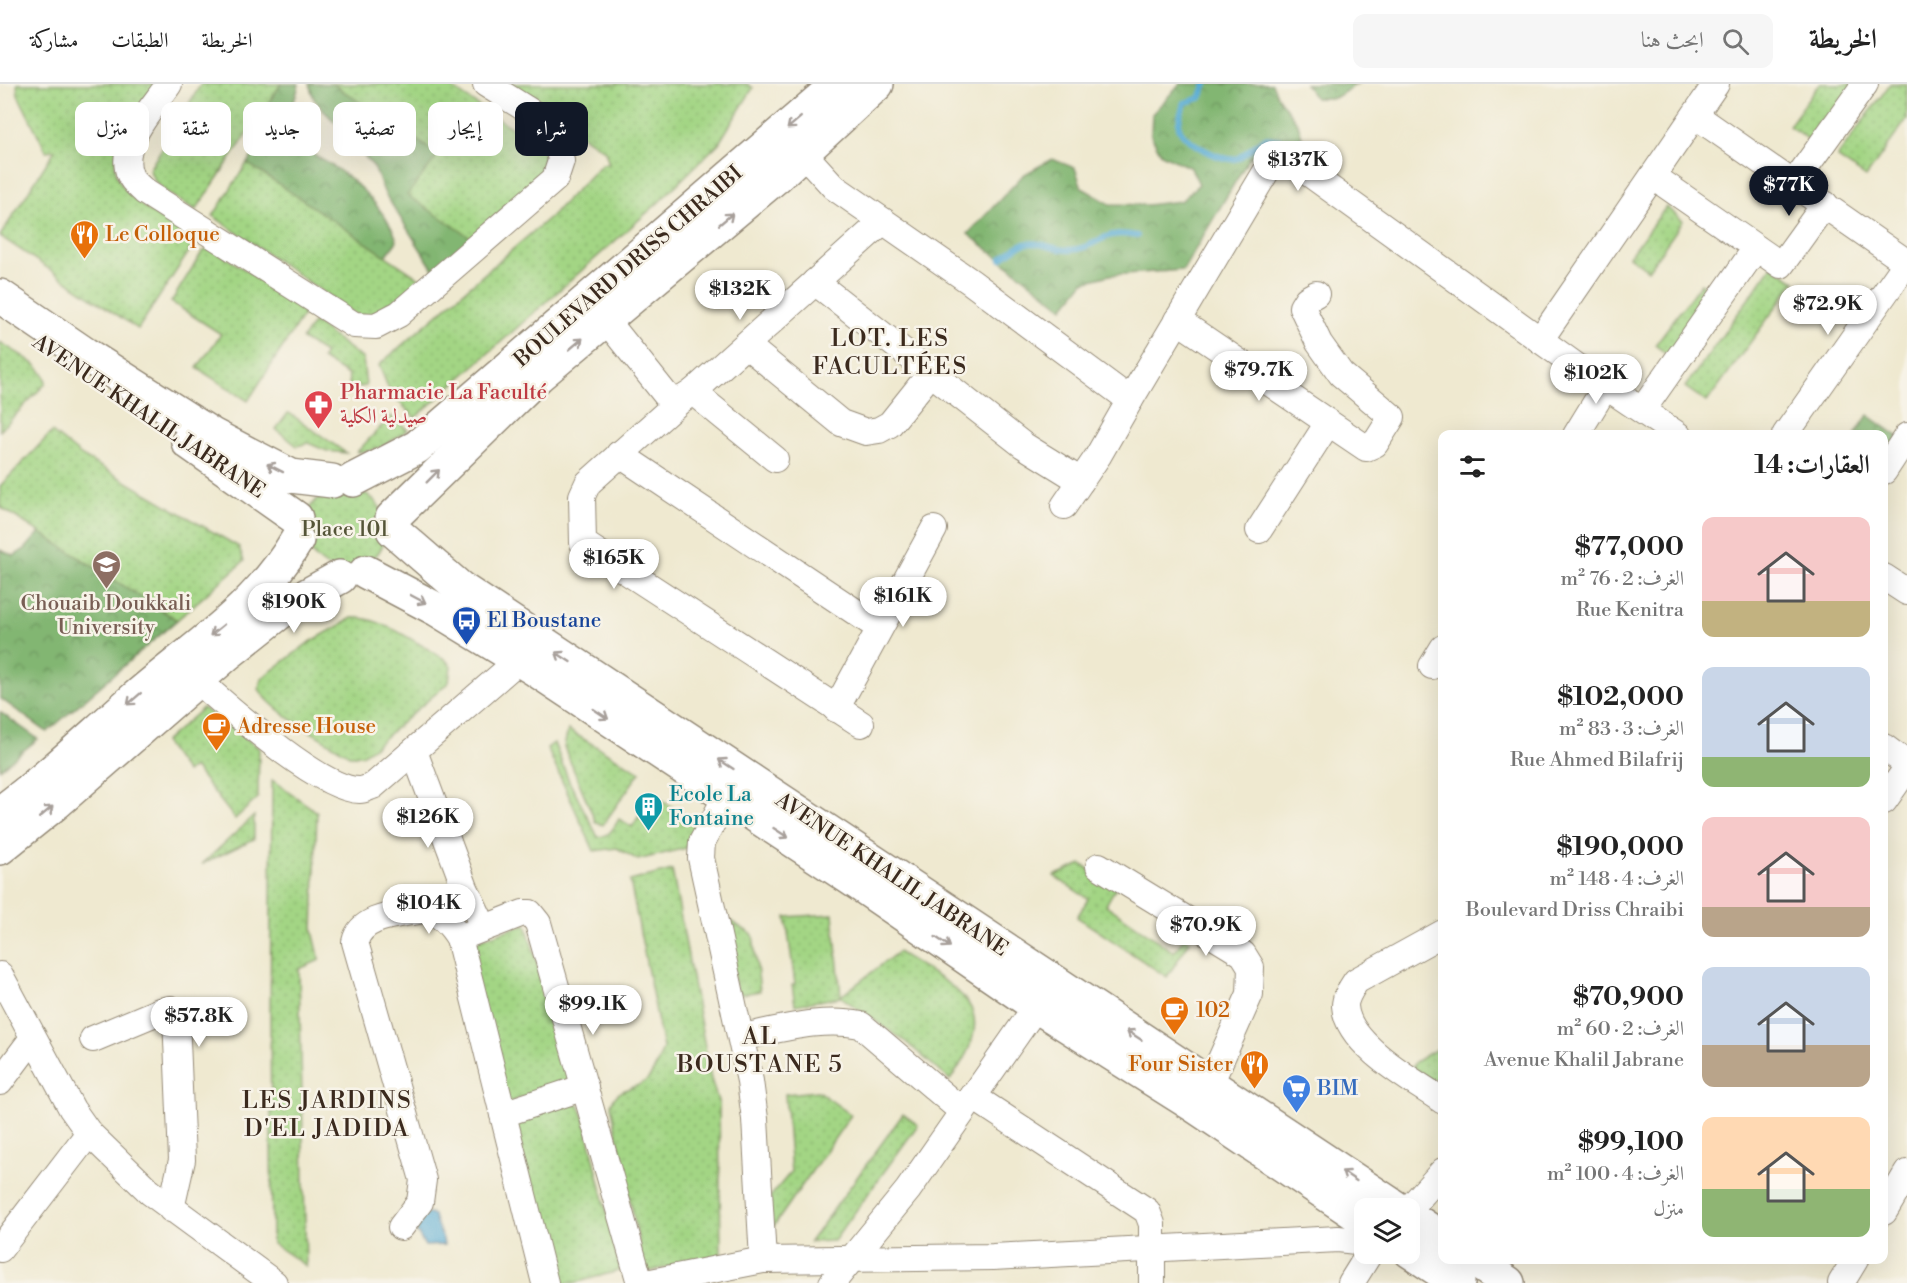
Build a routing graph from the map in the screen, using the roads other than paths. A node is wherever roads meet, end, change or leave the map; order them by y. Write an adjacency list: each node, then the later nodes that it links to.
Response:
1 (169, 84): 2 (street)
2 (486, 84)
3 (1716, 84): 6 (street)
4 (1865, 84): 9 (street)
5 (849, 88): 7 (main road, BOULEVARD DRISS CHRAIBI); 35 (main road, BOULEVARD DRISS CHRAIBI, one-way to 35)
6 (1696, 116): 8 (street); 9 (street)
7 (803, 153): 11 (street); 18 (main road, BOULEVARD DRISS CHRAIBI, one-way to 7)
8 (1654, 177): 12 (street); 20 (street)
9 (1794, 183): 10 (street)
10 (1825, 204): 12 (street); 13 (street)
11 (883, 221): 14 (street); 25 (street)
12 (1756, 248): 26 (street)
13 (1907, 262): 30 (street)
14 (815, 282): 21 (street); 22 (street)
15 (1316, 294): 27 (street)
16 (0, 296): 35 (main road, AVENUE KHALIL JABRANE, one-way to 16)
17 (0, 315): 39 (main road, AVENUE KHALIL JABRANE)
18 (606, 320): 24 (street); 38 (main road, BOULEVARD DRISS CHRAIBI, one-way to 18)
19 (1177, 320): 20 (street); 25 (street); 27 (street)
20 (1540, 340): 23 (street)
21 (746, 345): 22 (street); 24 (street)
22 (930, 374): 36 (street)
23 (1606, 386): 26 (street); 28 (street)
24 (688, 396): 32 (street); 33 (street)
25 (1130, 400): 36 (street)
26 (1643, 409): 29 (street)
27 (1328, 423): 41 (street)
28 (1579, 430)
29 (1671, 430)
30 (1789, 430)
31 (1907, 436): 34 (street)
32 (619, 454): 43 (street); 46 (street)
33 (775, 459)
34 (1888, 465)
35 (342, 481): 38 (main road); 39 (main road, BOULEVARD DRISS CHRAIBI)
36 (1081, 481): 37 (street)
37 (1064, 506)
38 (392, 524): 42 (main road, BOULEVARD DRISS CHRAIBI); 60 (main road, AVENUE KHALIL JABRANE, one-way to 38)
39 (297, 529): 42 (main road); 53 (main road, BOULEVARD DRISS CHRAIBI, one-way to 53)
40 (934, 529): 43 (street)
41 (1259, 530)
42 (353, 574): 44 (main road, AVENUE KHALIL JABRANE, one-way to 44); 45 (main road, BOULEVARD DRISS CHRAIBI)
43 (879, 627): 46 (street)
44 (519, 660): 49 (street); 52 (main road, AVENUE KHALIL JABRANE, one-way to 52)
45 (197, 680): 49 (street); 54 (main road, BOULEVARD DRISS CHRAIBI, one-way to 45)
46 (836, 709): 47 (street)
47 (861, 724)
48 (1888, 750): 50 (street)
49 (414, 751): 56 (street)
50 (1907, 766): 51 (street)
51 (1888, 795)
52 (726, 797): 60 (main road, AVENUE KHALIL JABRANE, one-way to 60); 61 (street)
53 (0, 813)
54 (0, 848)
55 (1099, 866): 65 (street)
56 (484, 928): 58 (street); 66 (street)
57 (1438, 936): 67 (street)
58 (459, 938): 69 (street); 78 (street)
59 (0, 975): 62 (street)
60 (1046, 995): 65 (main road, AVENUE KHALIL JABRANE, one-way to 60); 68 (street); 77 (main road, AVENUE KHALIL JABRANE)
61 (742, 1037): 68 (street); 83 (street)
62 (33, 1038): 64 (street); 70 (street)
63 (93, 1039): 76 (street)
64 (0, 1082)
65 (1210, 1084): 73 (main road, AVENUE KHALIL JABRANE, one-way to 65)
66 (585, 1087): 69 (street); 90 (street)
67 (1438, 1097)
68 (967, 1103): 80 (street); 87 (street)
69 (503, 1114): 89 (street)
70 (89, 1134): 76 (street); 81 (street)
71 (1907, 1173): 75 (street)
72 (1438, 1177): 74 (street)
73 (1381, 1198)
74 (1419, 1198)
75 (1888, 1205)
76 (171, 1209): 88 (street)
77 (1354, 1213)
78 (401, 1227)
79 (1354, 1241): 80 (street)
80 (1151, 1248): 87 (street); 92 (street)
81 (0, 1249)
82 (1424, 1258): 94 (main road)
83 (763, 1260): 87 (street); 91 (street)
84 (1363, 1264): 93 (street)
85 (1480, 1264): 95 (main road)
86 (1853, 1264): 96 (street)
87 (844, 1272)
88 (274, 1283)
89 (545, 1283)
90 (640, 1283)
91 (646, 1283)
92 (1152, 1283)
93 (1351, 1283)
94 (1458, 1283)
95 (1509, 1283)
96 (1841, 1283)

